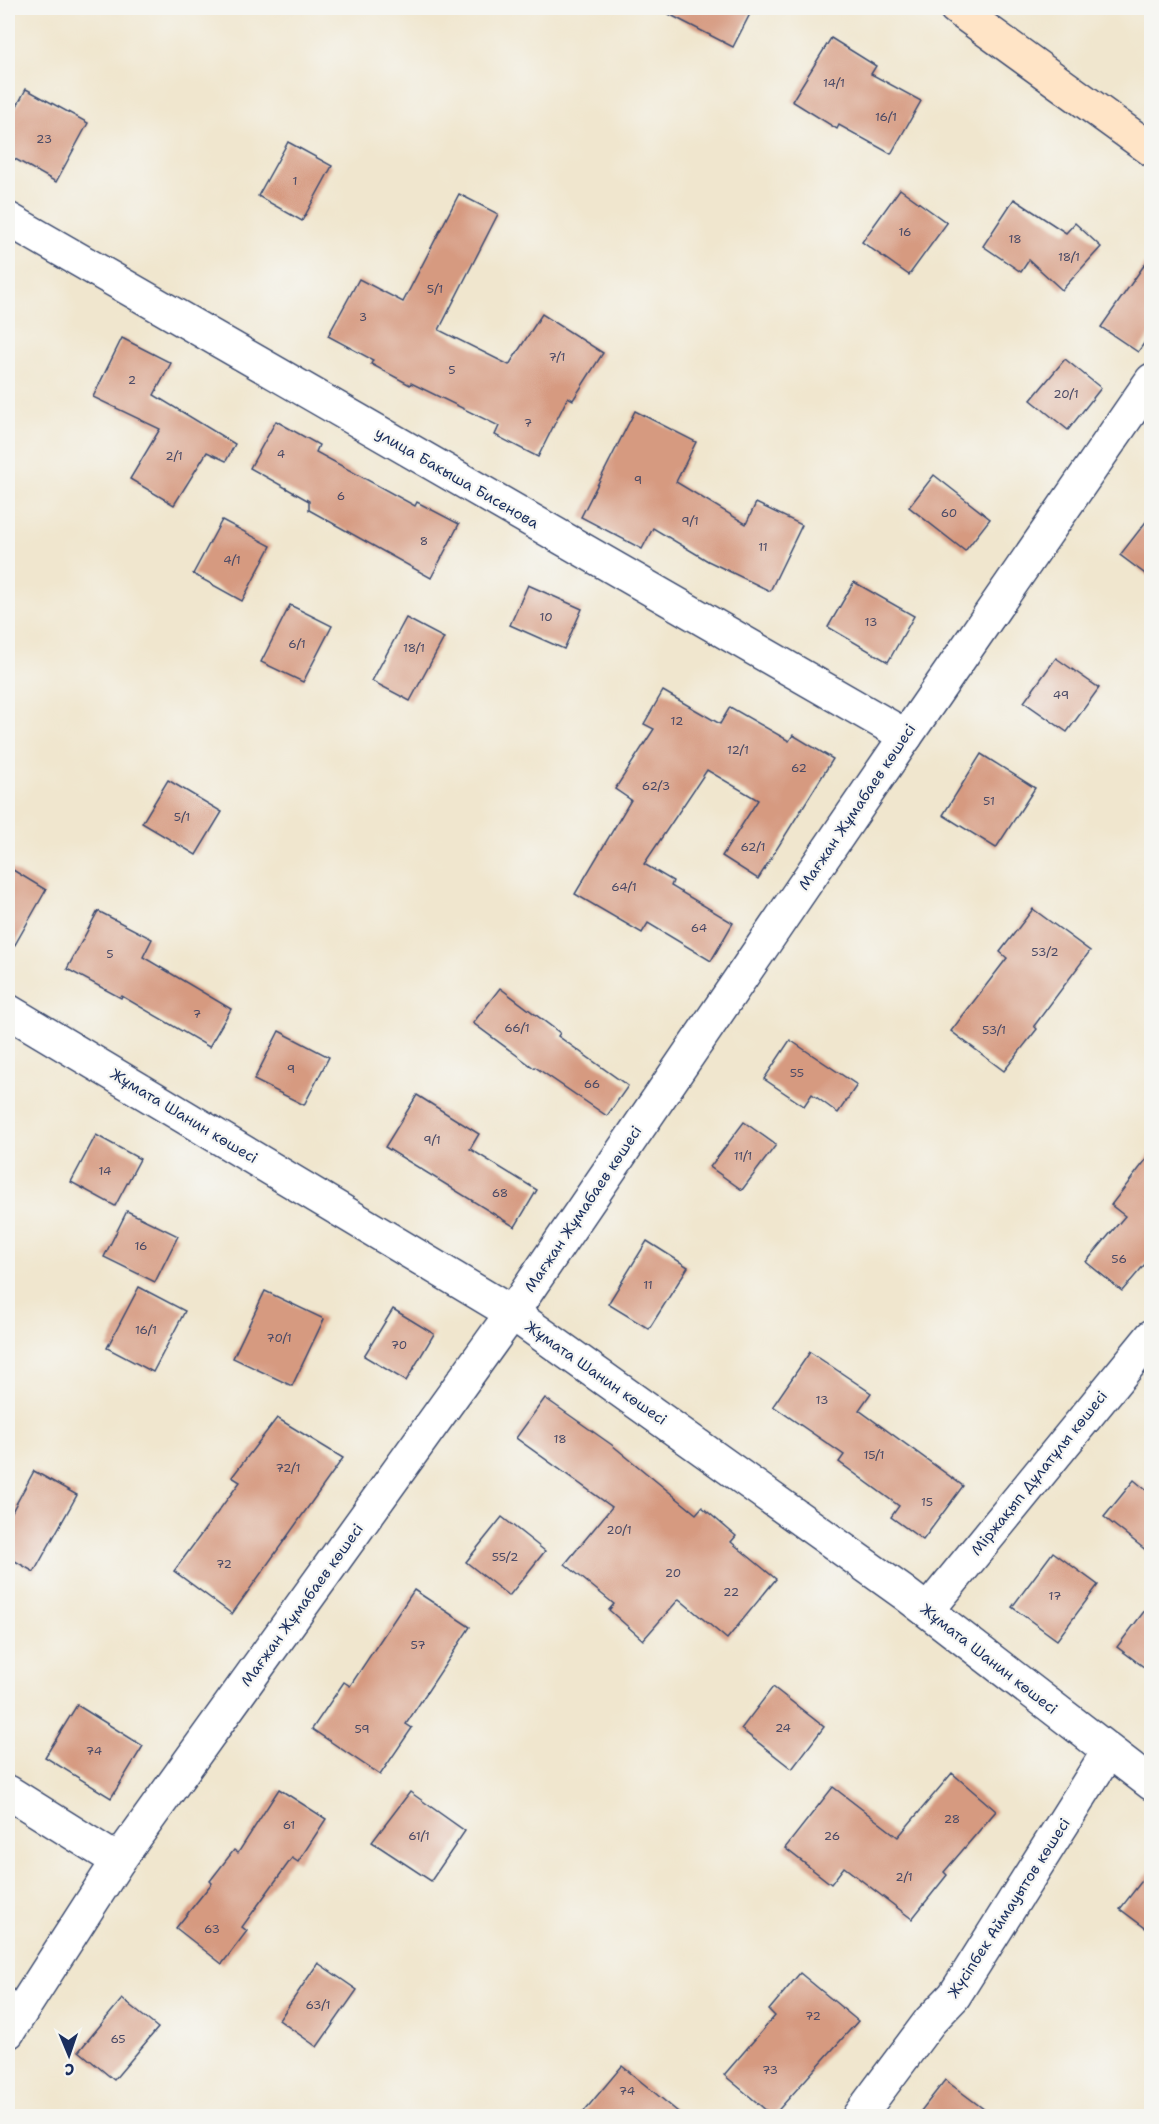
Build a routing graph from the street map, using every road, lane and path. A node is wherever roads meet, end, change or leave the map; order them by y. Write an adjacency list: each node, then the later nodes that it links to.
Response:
1 (956, 8): 2 (main road)
2 (1152, 150)
3 (8, 219): 5 (street, улица Бакыша Бисенова)
4 (1152, 380): 5 (street, Мағжан Жұмабаев көшесі)
5 (906, 736): 7 (street, Мағжан Жұмабаев көшесі)
6 (8, 1011): 7 (street, Жұмата Шанин көшесі)
7 (512, 1313): 9 (street, Жұмата Шанин көшесі); 13 (street, Мағжан Жұмабаев көшесі)
8 (1152, 1336): 9 (street, Міржақып Дұлатұлы көшесі)
9 (928, 1610): 10 (street, Жұмата Шанин көшесі)
10 (1108, 1752): 11 (street, Жұмата Шанин көшесі); 15 (street, Жүсіпбек Аймауытов көшесі)
11 (1152, 1784)
12 (8, 1792): 13 (street)
13 (118, 1861): 14 (street, Мағжан Жұмабаев көшесі)
14 (8, 2032)
15 (860, 2116)

